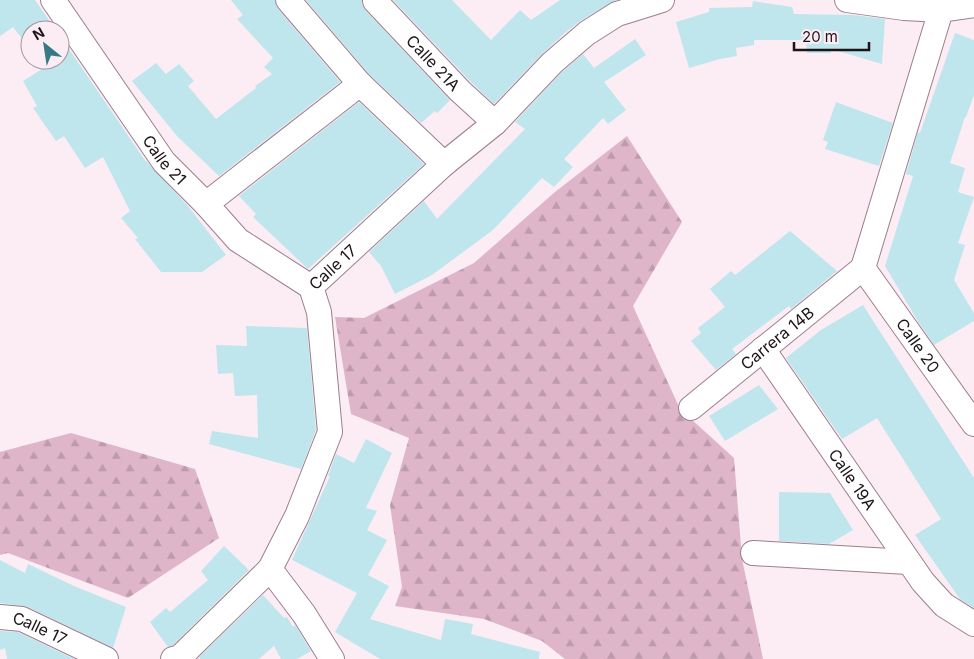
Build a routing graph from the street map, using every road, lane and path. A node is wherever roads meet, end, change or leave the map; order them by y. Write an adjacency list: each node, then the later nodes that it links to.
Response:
1 (53, 0): 11 (street, Calle 21)
2 (288, 0): 8 (street)
3 (662, 0): 9 (street, Calle 17)
4 (847, 0): 7 (street)
5 (374, 1): 9 (street, Calle 21A)
6 (974, 5): 7 (street)
7 (941, 10): 12 (street)
8 (360, 84): 10 (street); 11 (street)
9 (495, 123): 10 (street, Calle 17)
10 (444, 164): 13 (street, Calle 17)
11 (206, 204): 13 (street, Calle 21)
12 (863, 268): 14 (street, Carrera 14B); 16 (street, Calle 20)
13 (311, 286): 19 (street, Calle 17)
14 (763, 349): 15 (street, Carrera 14B); 18 (street, Calle 19A)
15 (691, 408)
16 (974, 424)
17 (754, 553): 18 (street)
18 (908, 562): 21 (street, Calle 19A)
19 (270, 569): 23 (street, Calle 17); 24 (street)
20 (0, 617): 22 (street, Calle 17)
21 (974, 624)
22 (106, 659)
23 (173, 659)
24 (332, 659)

